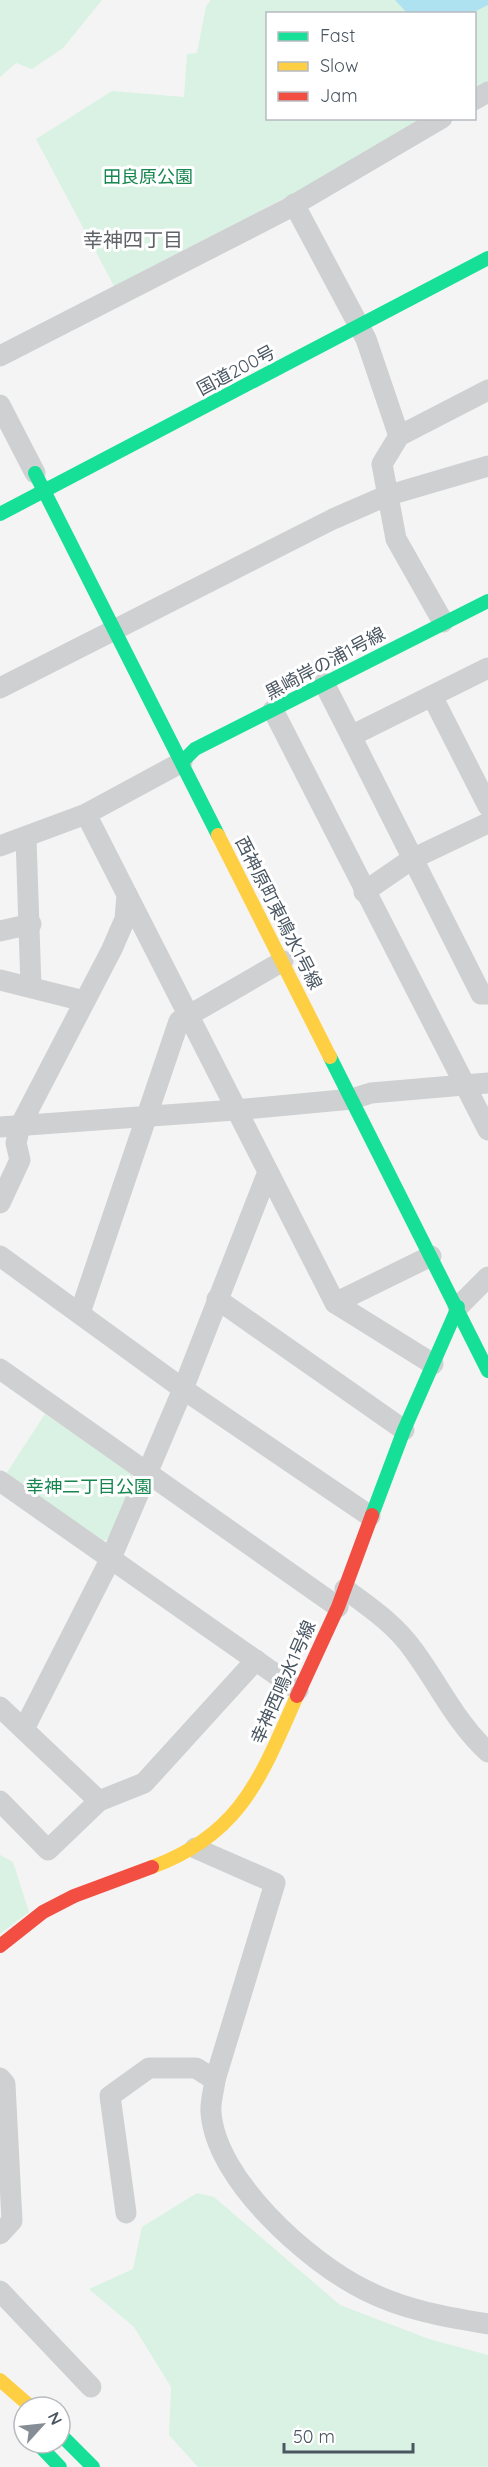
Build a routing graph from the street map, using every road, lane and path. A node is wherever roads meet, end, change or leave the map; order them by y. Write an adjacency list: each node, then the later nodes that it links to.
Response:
1 (439, 120): 2 (street)
2 (294, 204): 4 (street); 5 (street)
3 (488, 258): 4 (main road, 国道200号)
4 (354, 313): 8 (street); 10 (main road, 国道200号)
5 (0, 356)
6 (488, 390): 8 (street)
7 (0, 405): 10 (street)
8 (399, 436): 11 (street)
9 (488, 466): 11 (street)
10 (38, 478): 12 (main road, 国道200号); 15 (main road, 西神原町東鳴水1号線)
11 (386, 496): 14 (street); 15 (street)
12 (0, 514)
13 (488, 602): 14 (main road, 黒崎岸の浦1号線)
14 (443, 622): 17 (main road, 黒崎岸の浦1号線)
15 (116, 632): 18 (street); 22 (main road, 西神原町東鳴水1号線)
16 (488, 668): 19 (street)
17 (324, 683): 20 (main road, 黒崎岸の浦1号線); 21 (street)
18 (0, 688)
19 (432, 696): 21 (street); 23 (street)
20 (273, 710): 22 (main road, 黒崎岸の浦1号線); 29 (street)
21 (351, 736): 28 (street)
22 (182, 762): 24 (street); 33 (main road, 西神原町東鳴水1号線)
23 (488, 806)
24 (86, 814): 26 (street); 30 (street)
25 (488, 823): 28 (street)
26 (26, 838): 27 (street); 31 (street)
27 (0, 846)
28 (412, 859): 29 (street); 36 (street)
29 (364, 891): 40 (street)
30 (127, 895): 37 (street); 38 (street)
31 (31, 924): 32 (street); 35 (street)
32 (0, 931)
33 (283, 961): 38 (street); 41 (main road, 西神原町東鳴水1号線)
34 (0, 980): 35 (street)
35 (31, 987): 37 (street)
36 (488, 994)
37 (84, 1001): 45 (street)
38 (190, 1014): 42 (street); 43 (street)
39 (488, 1083): 40 (street)
40 (465, 1085): 41 (street); 44 (street)
41 (352, 1099): 42 (street); 49 (main road, 西神原町東鳴水1号線)
42 (236, 1110): 43 (street); 46 (street)
43 (147, 1116): 45 (street); 54 (street)
44 (488, 1130)
45 (9, 1135): 47 (street)
46 (268, 1172): 51 (street); 52 (street)
47 (0, 1203)
48 (0, 1256): 54 (street)
49 (431, 1256): 52 (street); 53 (main road, 西神原町東鳴水1号線)
50 (488, 1276): 53 (street)
51 (217, 1299): 58 (street); 59 (street)
52 (335, 1303): 55 (street)
53 (458, 1307): 55 (main road, 幸神西鳴水1号線); 57 (main road, 西神原町東鳴水1号線)
54 (80, 1313): 58 (street)
55 (433, 1364): 59 (main road, 幸神西鳴水1号線)
56 (0, 1369): 60 (street)
57 (488, 1371)
58 (183, 1389): 60 (street); 62 (street)
59 (404, 1430): 62 (main road, 幸神西鳴水1号線)
60 (146, 1474): 63 (street); 64 (street)
61 (1, 1486): 63 (street)
62 (370, 1516): 64 (main road, 幸神西鳴水1号線)
63 (111, 1558): 65 (street); 68 (street)
64 (341, 1598): 66 (main road, 幸神西鳴水1号線); 69 (street)
65 (256, 1660): 66 (street); 71 (street)
66 (298, 1690): 72 (main road, 幸神西鳴水1号線)
67 (0, 1707): 68 (street)
68 (24, 1729): 71 (street)
69 (488, 1752)
70 (0, 1801): 71 (street)
71 (99, 1801)
72 (195, 1848): 73 (main road, 幸神西鳴水1号線); 75 (street)
73 (0, 1946)
74 (0, 2078): 77 (street)
75 (215, 2080): 76 (street); 79 (street)
76 (126, 2213)
77 (0, 2234)
78 (0, 2291): 81 (street)
79 (488, 2324)
80 (0, 2380): 82 (main road)
81 (92, 2387)
82 (17, 2395)
83 (72, 2446): 86 (main road)
84 (48, 2455): 85 (main road)
85 (60, 2467)
86 (93, 2467)

